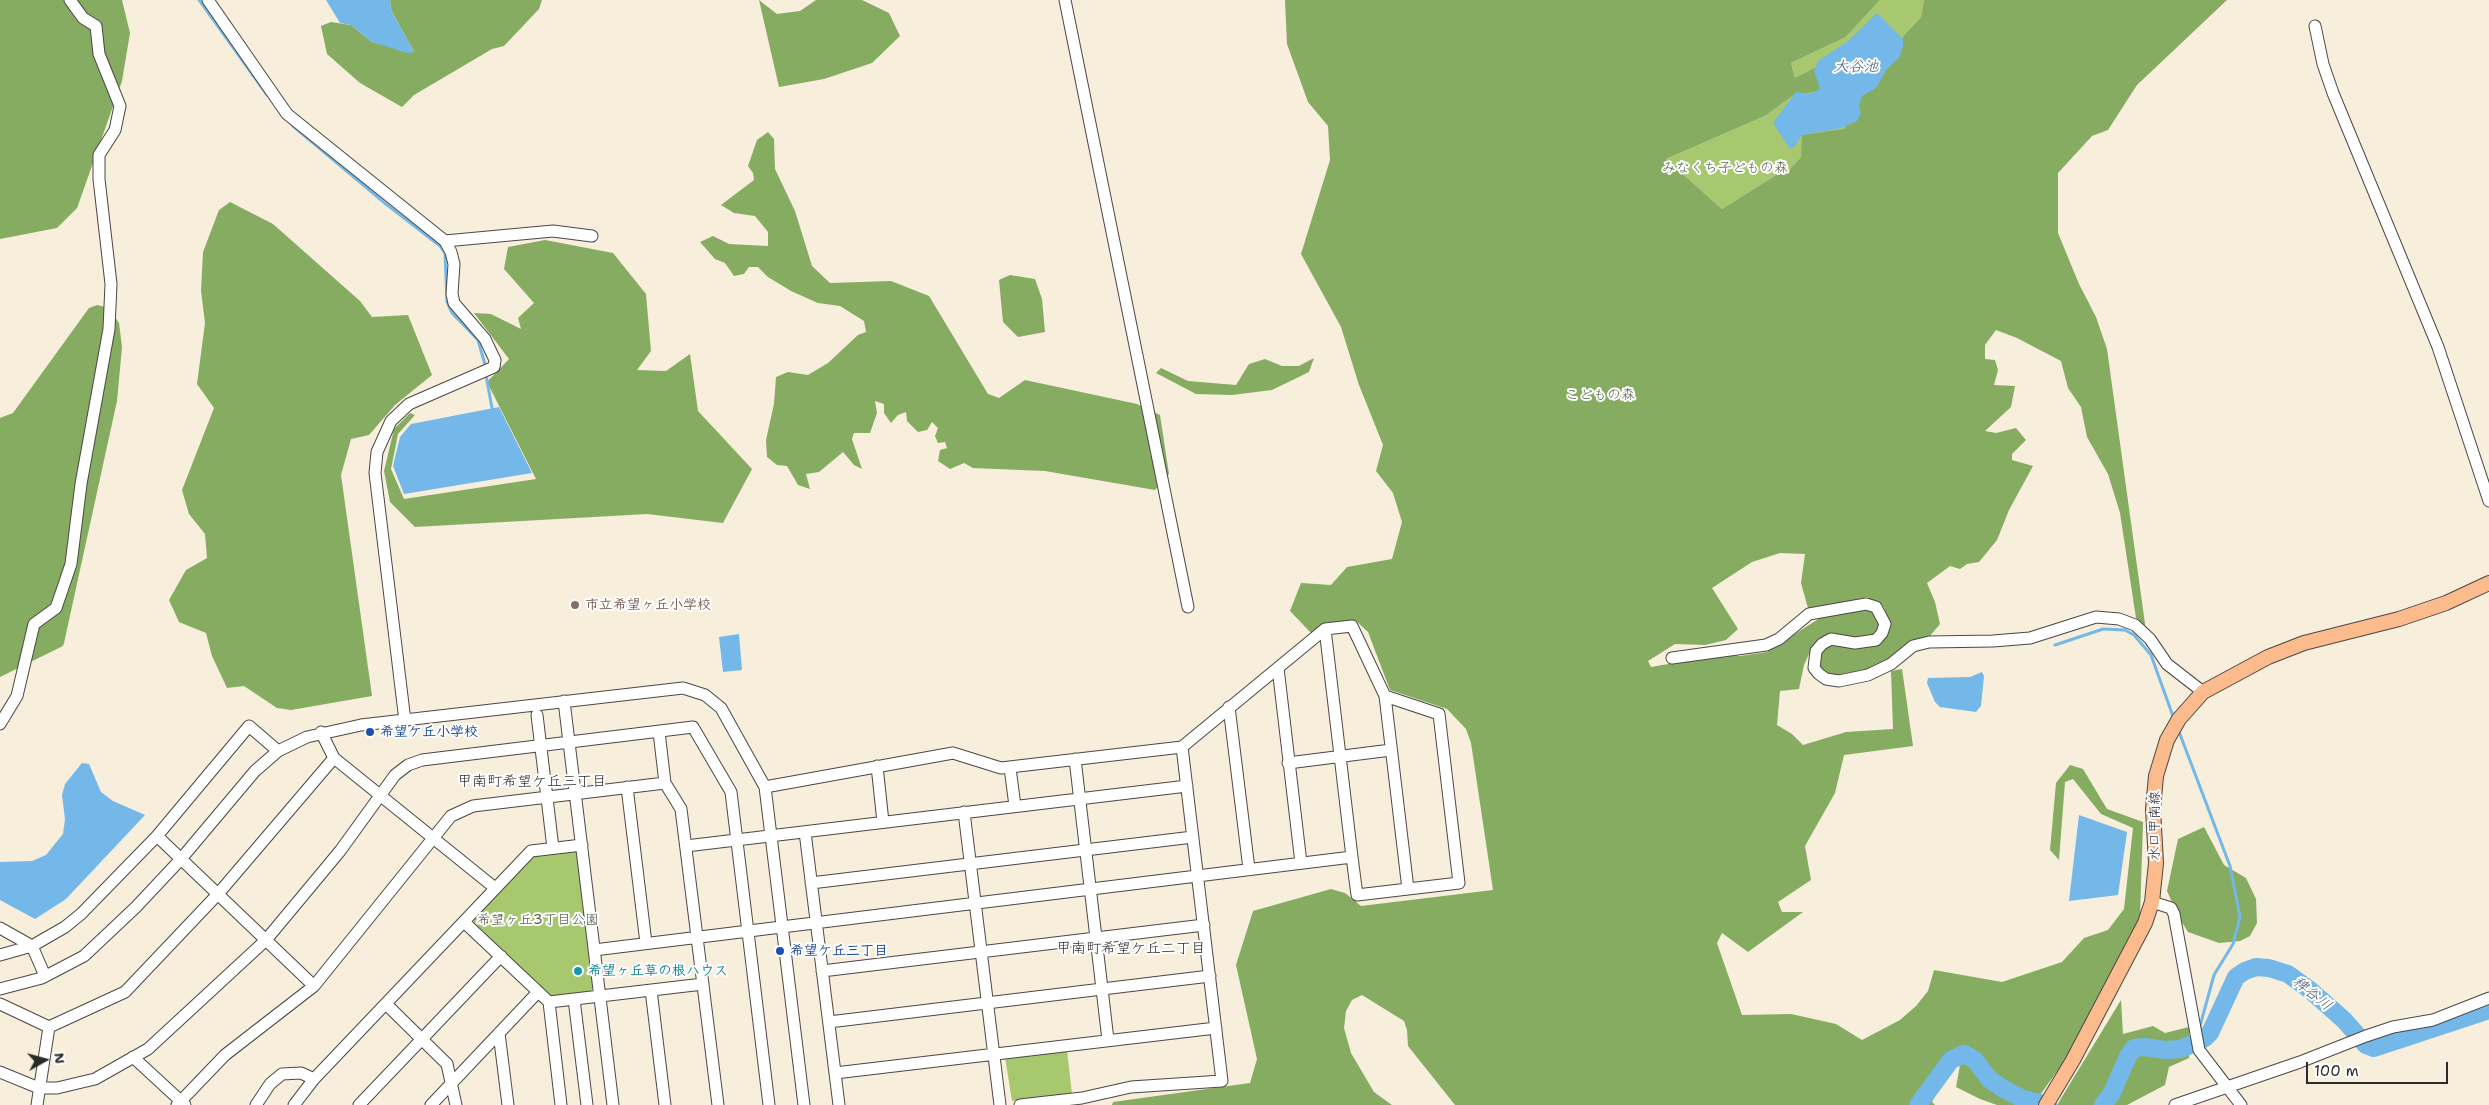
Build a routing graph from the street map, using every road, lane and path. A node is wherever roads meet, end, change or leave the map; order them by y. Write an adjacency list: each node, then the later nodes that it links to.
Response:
1 (70, 0): 19 (street)
2 (208, 0): 6 (street)
3 (1065, 0): 9 (street)
4 (2315, 26): 7 (street)
5 (592, 236): 6 (street)
6 (445, 241): 18 (street)
7 (2489, 501)
8 (2489, 583): 13 (main road, 水口甲南線)
9 (1188, 607)
10 (1325, 629): 12 (street); 14 (street); 27 (street)
11 (1672, 658): 13 (street)
12 (1278, 668): 16 (street); 30 (street)
13 (2203, 692): 65 (main road, 水口甲南線)
14 (1385, 696): 25 (street); 63 (street)
15 (564, 701): 18 (street); 22 (street); 36 (street)
16 (1229, 707): 24 (street); 58 (street)
17 (537, 715): 23 (street)
18 (406, 721): 20 (street)
19 (0, 724)
20 (321, 732): 26 (street); 28 (street)
21 (659, 732): 22 (street); 33 (street); 49 (street)
22 (569, 742): 23 (street); 37 (street)
23 (540, 746): 38 (street); 39 (street)
24 (1182, 747): 29 (street); 34 (street)
25 (1391, 750): 27 (street); 63 (street)
26 (278, 751): 45 (street); 55 (street)
27 (1340, 756): 30 (street); 54 (street)
28 (334, 758): 38 (street); 64 (street)
29 (1075, 759): 32 (street); 40 (street)
30 (1288, 762): 56 (street)
31 (877, 766): 32 (street); 36 (street); 43 (street)
32 (1010, 768): 41 (street)
33 (665, 783): 35 (street); 51 (street)
34 (1187, 786): 40 (street); 48 (street)
35 (627, 787): 37 (street); 76 (street)
36 (765, 787): 46 (street)
37 (575, 793): 39 (street); 50 (street)
38 (380, 794): 47 (street); 75 (street)
39 (547, 797): 47 (street); 52 (street)
40 (1080, 799): 41 (street); 53 (street)
41 (1014, 806): 42 (street)
42 (964, 812): 43 (street); 57 (street)
43 (883, 822): 44 (street)
44 (805, 832): 46 (street); 60 (street)
45 (157, 836): 55 (street); 77 (street)
46 (771, 836): 49 (street); 70 (street)
47 (433, 837): 61 (street); 86 (street)
48 (1193, 837): 53 (street); 59 (street)
49 (738, 840): 51 (street); 72 (street)
50 (582, 844): 52 (street); 78 (street)
51 (686, 846): 73 (street)
52 (553, 848): 61 (street)
53 (1086, 850): 57 (street); 62 (street)
54 (1352, 857): 56 (street); 63 (street)
55 (181, 859): 64 (street); 83 (street)
56 (1301, 863): 58 (street)
57 (970, 864): 60 (street); 66 (street)
58 (1249, 870): 59 (street)
59 (1198, 876): 62 (street); 69 (street)
60 (812, 883): 68 (street)
61 (495, 888): 67 (street)
62 (1090, 889): 66 (street); 74 (street)
63 (1408, 889)
64 (218, 894): 75 (street); 99 (street)
65 (2152, 902): 111 (street); 131 (main road, 水口甲南線)
66 (975, 903): 68 (street); 79 (street)
67 (464, 922): 81 (street); 97 (street)
68 (816, 922): 70 (street); 82 (street)
69 (1204, 925): 74 (street); 84 (street)
70 (782, 926): 72 (street); 127 (street)
71 (0, 928): 77 (street)
72 (748, 930): 73 (street); 126 (street)
73 (697, 936): 76 (street); 85 (street)
74 (1097, 937): 79 (street); 88 (street)
75 (266, 940): 86 (street); 105 (street)
76 (646, 943): 78 (street)
77 (32, 946): 80 (street); 83 (street)
78 (594, 950): 91 (street)
79 (980, 951): 82 (street); 95 (street)
80 (0, 954)
81 (501, 956): 90 (street); 102 (street)
82 (822, 970): 98 (street)
83 (45, 976): 87 (street)
84 (1210, 976): 88 (street); 100 (street)
85 (702, 984): 89 (street); 125 (street)
86 (314, 986): 113 (street)
87 (0, 989)
88 (1102, 989): 95 (street); 103 (street)
89 (651, 990): 91 (street); 124 (street)
90 (538, 992): 94 (street); 101 (street)
91 (600, 996): 93 (street); 123 (street)
92 (2489, 998): 111 (street)
93 (574, 999): 94 (street); 122 (street)
94 (549, 1002): 121 (street)
95 (987, 1002): 98 (street); 104 (street)
96 (0, 1004): 99 (street)
97 (386, 1004): 102 (street); 108 (street)
98 (828, 1022): 107 (street)
99 (49, 1027): 110 (street)
100 (1216, 1028): 103 (street); 112 (street)
101 (499, 1033): 109 (street); 120 (street)
102 (422, 1039): 109 (street); 117 (street)
103 (1108, 1040): 104 (street)
104 (993, 1054): 107 (street); 129 (street)
105 (133, 1057): 110 (street); 113 (street)
106 (0, 1072): 110 (street)
107 (835, 1073): 128 (street)
108 (314, 1079): 115 (street); 116 (street)
109 (452, 1082): 118 (street); 119 (street)
110 (39, 1088): 114 (street)
111 (2226, 1088): 132 (street); 133 (street)
112 (1080, 1102): 130 (street)
113 (181, 1104)
114 (37, 1105)
115 (256, 1105)
116 (294, 1105)
117 (360, 1105)
118 (431, 1105)
119 (456, 1105)
120 (508, 1105)
121 (561, 1105)
122 (587, 1105)
123 (613, 1105)
124 (665, 1105)
125 (718, 1105)
126 (770, 1105)
127 (804, 1105)
128 (838, 1105)
129 (1000, 1105)
130 (1020, 1105)
131 (2046, 1105)
132 (2176, 1105)
133 (2241, 1105)

